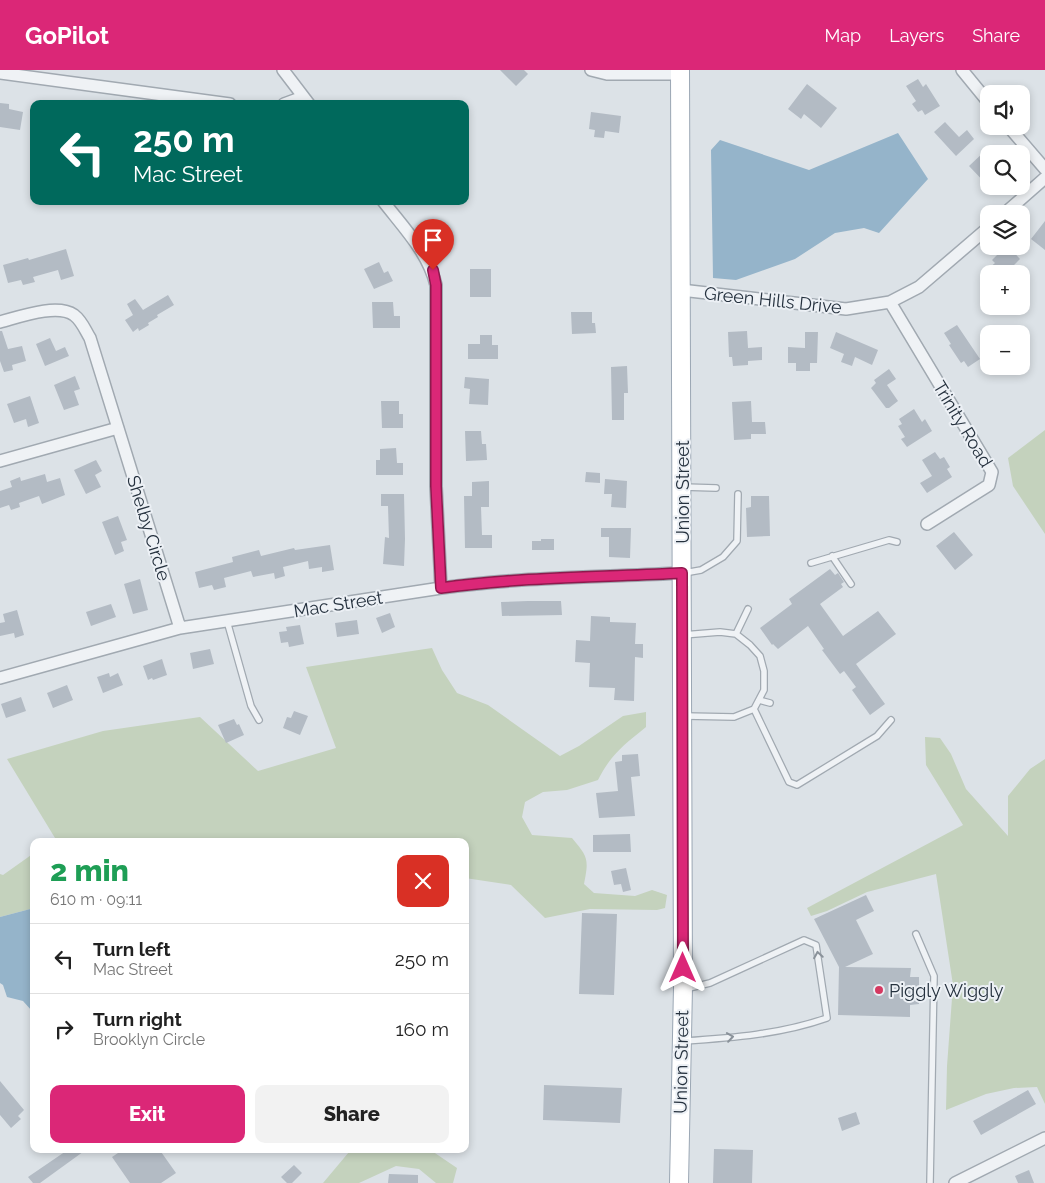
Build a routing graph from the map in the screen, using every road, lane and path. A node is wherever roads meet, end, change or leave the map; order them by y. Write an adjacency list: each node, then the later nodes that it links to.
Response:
1 (284, 70): 8 (street)
2 (591, 70): 4 (street)
3 (962, 70): 6 (street)
4 (680, 72): 15 (main road, Union Street)
5 (0, 73): 7 (street)
6 (980, 93)
7 (200, 100)
8 (306, 100)
9 (1016, 135): 10 (street)
10 (1045, 169)
11 (1045, 178): 13 (street)
12 (386, 205): 29 (street)
13 (1014, 205)
14 (980, 235): 16 (street, Green Hills Drive)
15 (681, 290): 16 (street, Green Hills Drive); 20 (main road, Union Street)
16 (890, 302): 23 (street, Trinity Road)
17 (0, 322): 18 (street, Shelby Circle)
18 (118, 428): 19 (street); 32 (street, Shelby Circle)
19 (0, 461)
20 (682, 487): 21 (lane); 27 (main road, Union Street)
21 (716, 488)
22 (738, 494): 27 (lane)
23 (927, 524)
24 (897, 542): 25 (lane)
25 (832, 556): 26 (lane); 28 (lane)
26 (811, 563)
27 (682, 573): 29 (street, Mac Street); 34 (main road, Union Street)
28 (851, 584)
29 (441, 588): 31 (street, Mac Street)
30 (748, 609): 33 (lane)
31 (227, 621): 32 (street, Mac Street); 40 (lane)
32 (180, 628): 35 (street, Mac Street)
33 (736, 634): 34 (lane); 36 (lane)
34 (682, 635): 39 (main road, Union Street)
35 (0, 678)
36 (759, 700): 37 (lane); 38 (lane)
37 (770, 704)
38 (754, 709): 39 (lane); 41 (lane)
39 (682, 716): 43 (main road, Union Street)
40 (258, 720)
41 (891, 720)
42 (916, 934): 48 (lane)
43 (683, 990): 44 (main road, Union Street); 44 (lane, one-way to 43)
44 (682, 1041): 47 (main road, Union Street)
45 (1045, 1138): 46 (street)
46 (981, 1178): 49 (street)
47 (679, 1183)
48 (930, 1183)
49 (956, 1183)

